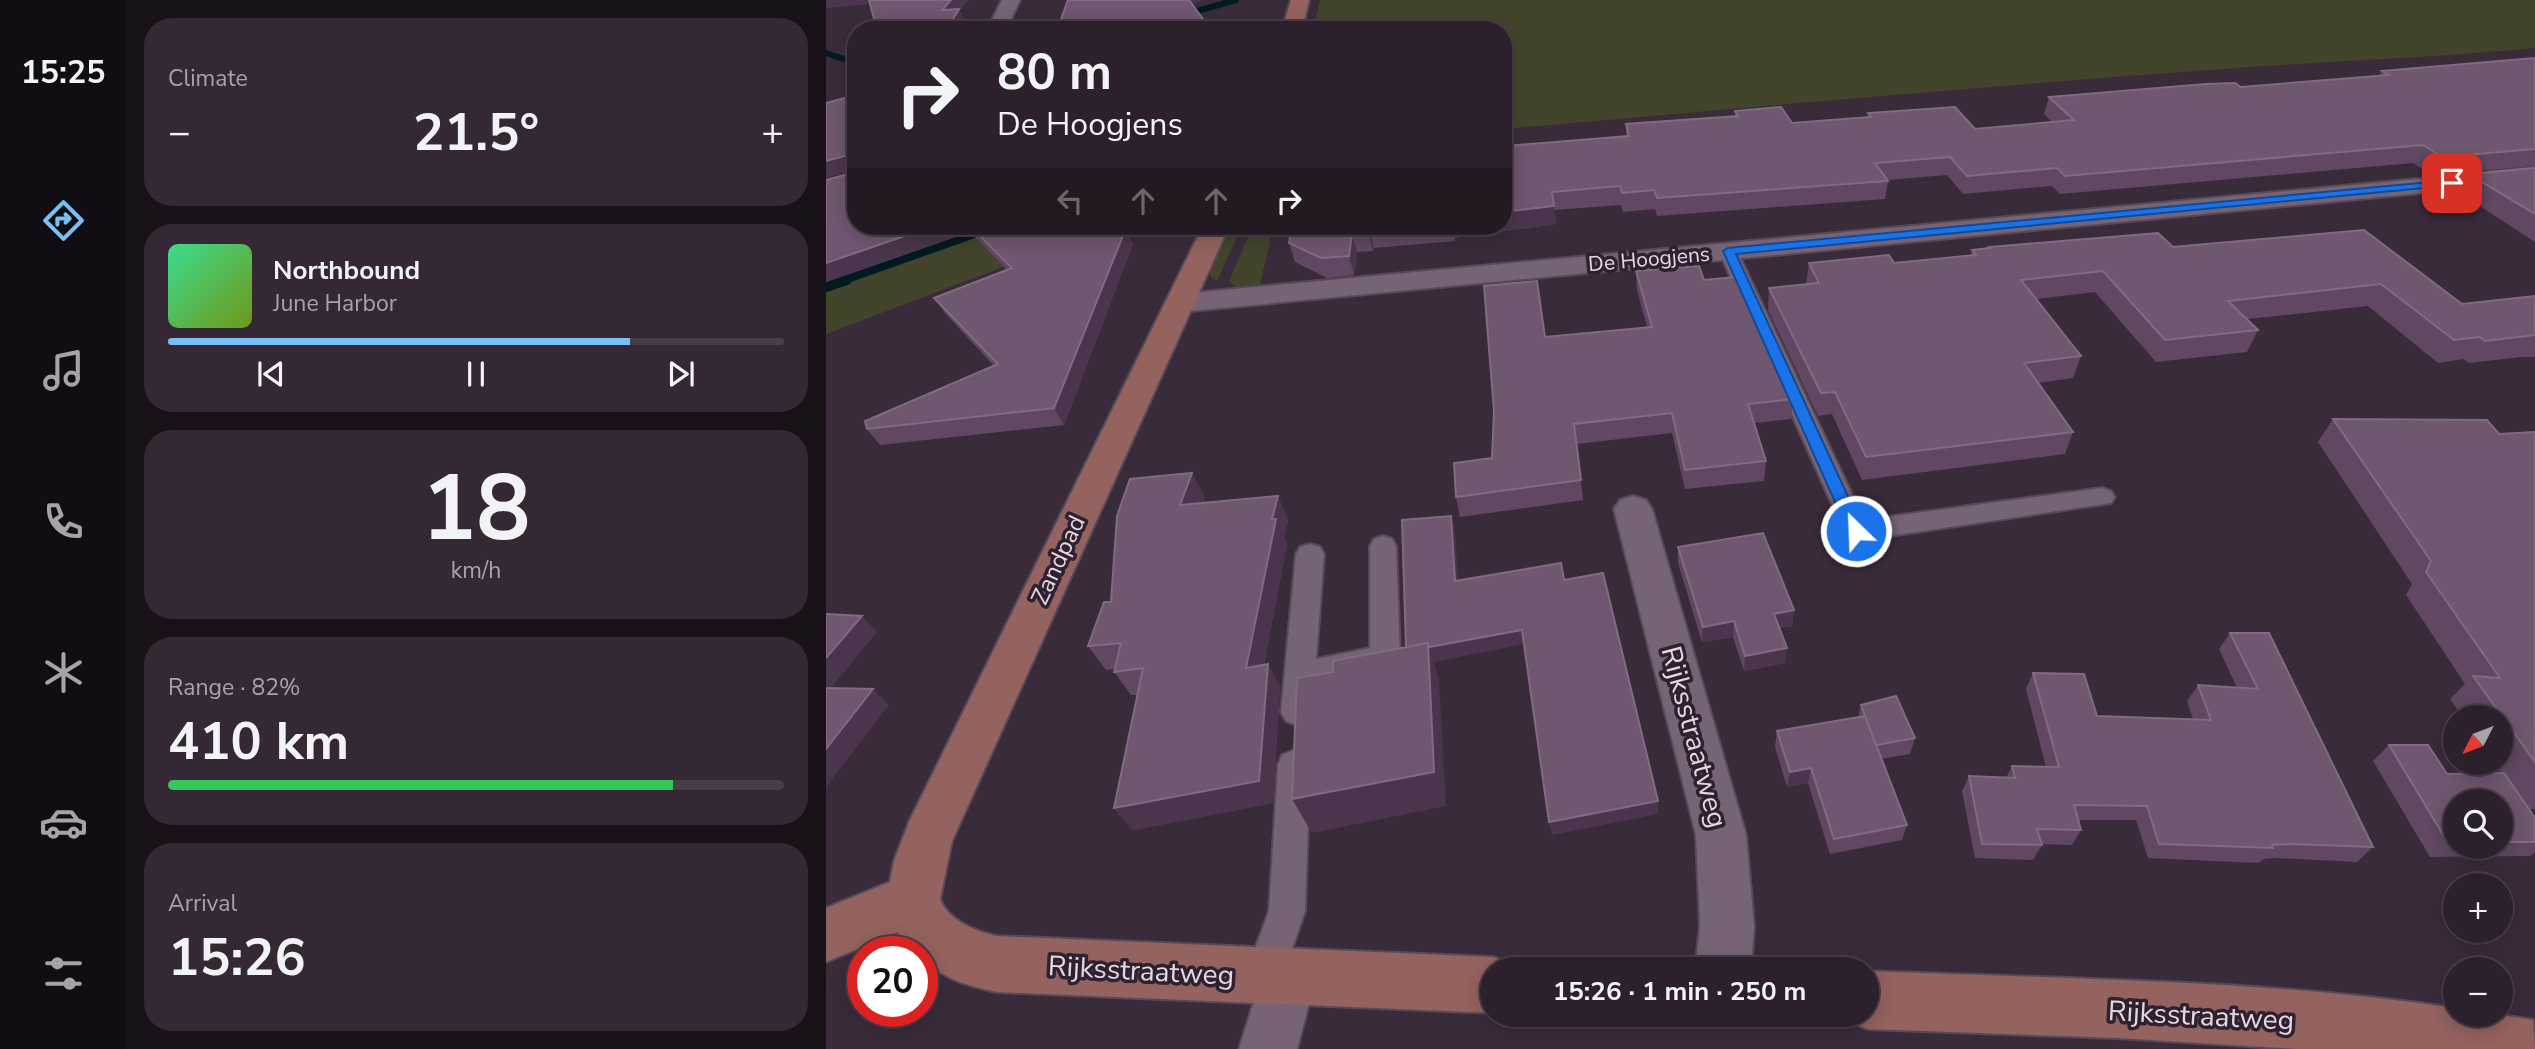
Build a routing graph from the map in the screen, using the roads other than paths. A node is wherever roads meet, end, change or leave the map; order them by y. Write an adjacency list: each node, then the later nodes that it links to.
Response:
1 (1011, 0): 3 (street)
2 (1300, 0): 4 (street)
3 (1000, 21)
4 (1294, 21)
5 (2535, 175): 7 (street, De Hoogjens)
6 (1212, 235): 8 (street, Zandpad)
7 (1728, 251): 8 (street, De Hoogjens); 9 (lane)
8 (1180, 303): 14 (street, Zandpad)
9 (2102, 497)
10 (1633, 509): 16 (street, Rijksstraatweg)
11 (1383, 546): 13 (lane)
12 (1310, 554): 13 (lane)
13 (1300, 675): 17 (lane)
14 (913, 899): 15 (street); 17 (street, Rijksstraatweg)
15 (826, 935)
16 (1724, 957)
17 (1276, 977): 18 (street, Rijksstraatweg); 21 (street)
18 (1480, 985)
19 (1879, 1001): 20 (street, Rijksstraatweg)
20 (2279, 1034): 22 (street, Rijksstraatweg)
21 (1268, 1049)
22 (2533, 1049)

